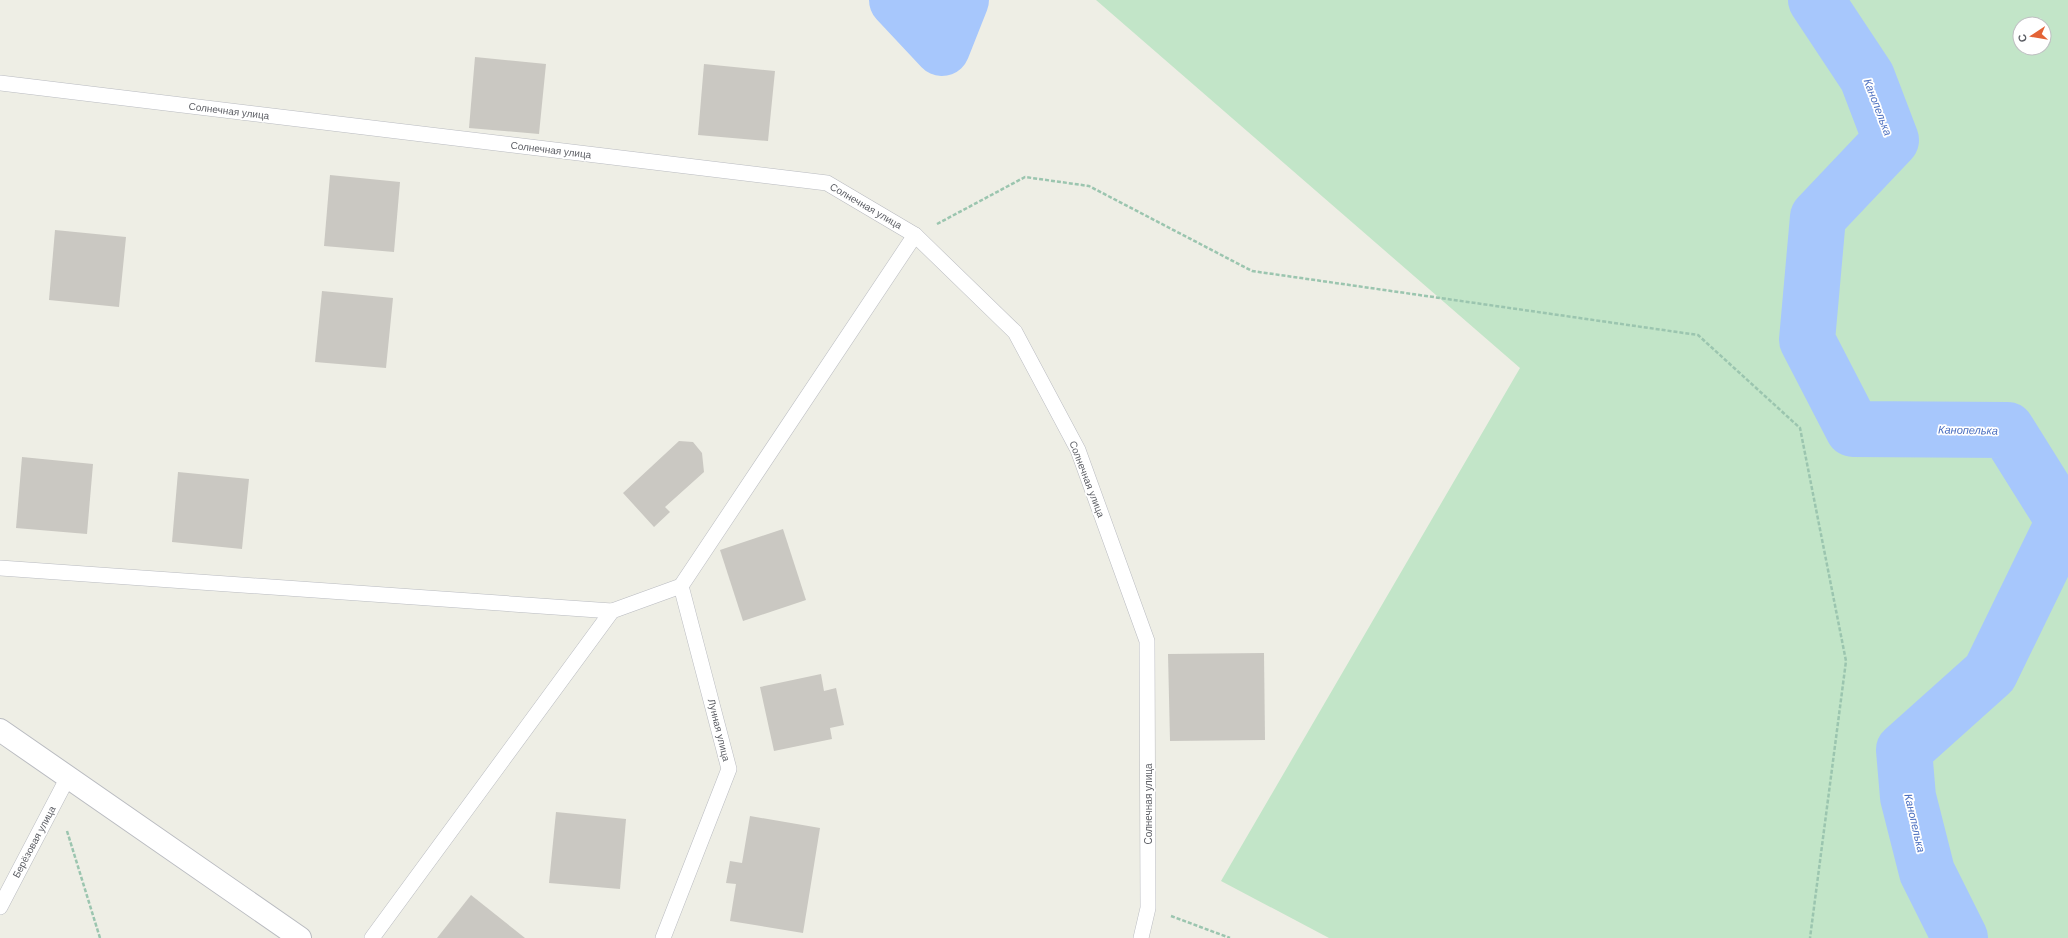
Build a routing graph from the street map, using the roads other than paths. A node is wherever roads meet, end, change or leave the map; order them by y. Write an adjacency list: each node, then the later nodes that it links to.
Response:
1 (0, 83): 2 (lane, Солнечная улица)
2 (915, 235): 4 (lane); 12 (lane, Солнечная улица)
3 (0, 568): 5 (lane)
4 (681, 586): 5 (lane); 11 (lane, Лунная улица)
5 (612, 611): 10 (lane)
6 (0, 730): 7 (street)
7 (68, 777): 8 (lane, Берёзовая улица); 9 (street)
8 (0, 907)
9 (300, 938)
10 (372, 938)
11 (663, 938)
12 (1141, 938)

